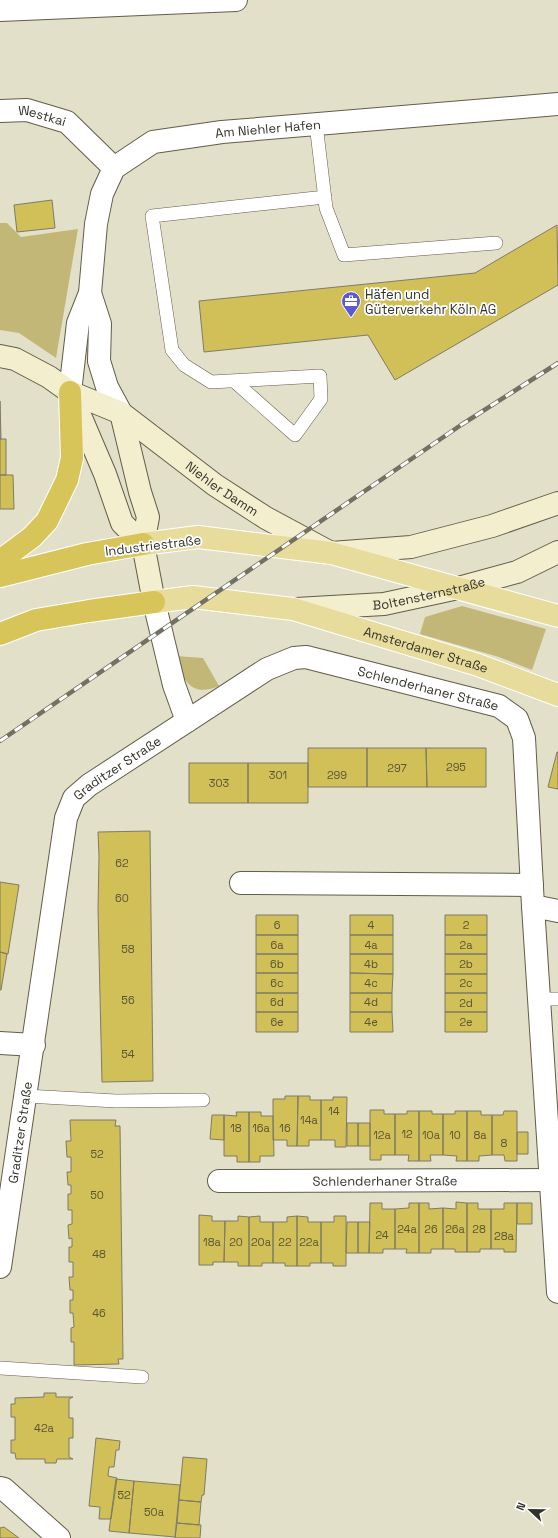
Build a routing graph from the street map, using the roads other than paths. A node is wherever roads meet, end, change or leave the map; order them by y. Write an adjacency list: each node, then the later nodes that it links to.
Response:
1 (236, 0): 2 (street)
2 (0, 10)
3 (558, 104): 5 (street, Am Niehler Hafen)
4 (0, 111): 6 (street, Westkai)
5 (316, 124): 6 (street, Am Niehler Hafen); 7 (lane)
6 (114, 168): 9 (street)
7 (325, 197): 8 (lane); 11 (lane)
8 (496, 243)
9 (90, 293): 12 (street); 13 (street)
10 (0, 356): 12 (street, Niehler Damm)
11 (234, 381): 11 (lane)
12 (70, 392): 13 (street, Niehler Damm); 15 (street); 18 (highway)
13 (121, 413): 15 (street); 17 (street, Niehler Damm)
14 (558, 503): 17 (street)
15 (143, 544): 17 (main road, Industriestraße); 19 (highway, Industriestraße); 21 (street)
16 (558, 552): 20 (street, Boltensternstraße)
17 (331, 553): 20 (main road)
18 (0, 561)
19 (0, 576)
20 (458, 588): 22 (street, Boltensternstraße); 23 (main road)
21 (154, 602): 22 (main road); 24 (highway); 26 (street)
22 (293, 609): 25 (main road, Amsterdamer Straße)
23 (558, 616)
24 (0, 634)
25 (558, 695)
26 (187, 721): 28 (street, Schlenderhaner Straße); 33 (street, Graditzer Straße)
27 (241, 883): 28 (street)
28 (532, 885): 29 (street, Schlenderhaner Straße)
29 (533, 906): 30 (street); 31 (street, Schlenderhaner Straße)
30 (558, 911)
31 (548, 999): 34 (street, Schlenderhaner Straße)
32 (0, 1043): 33 (street)
33 (34, 1045): 35 (street, Graditzer Straße)
34 (551, 1085): 37 (street, Schlenderhaner Straße)
35 (26, 1096): 36 (lane); 39 (street, Graditzer Straße)
36 (203, 1100)
37 (551, 1180): 38 (street, Schlenderhaner Straße); 40 (street, Schlenderhaner Straße)
38 (219, 1181)
39 (0, 1267)
40 (558, 1292)
41 (0, 1368): 42 (lane)
42 (142, 1377)
43 (0, 1488): 44 (street)
44 (59, 1538)

